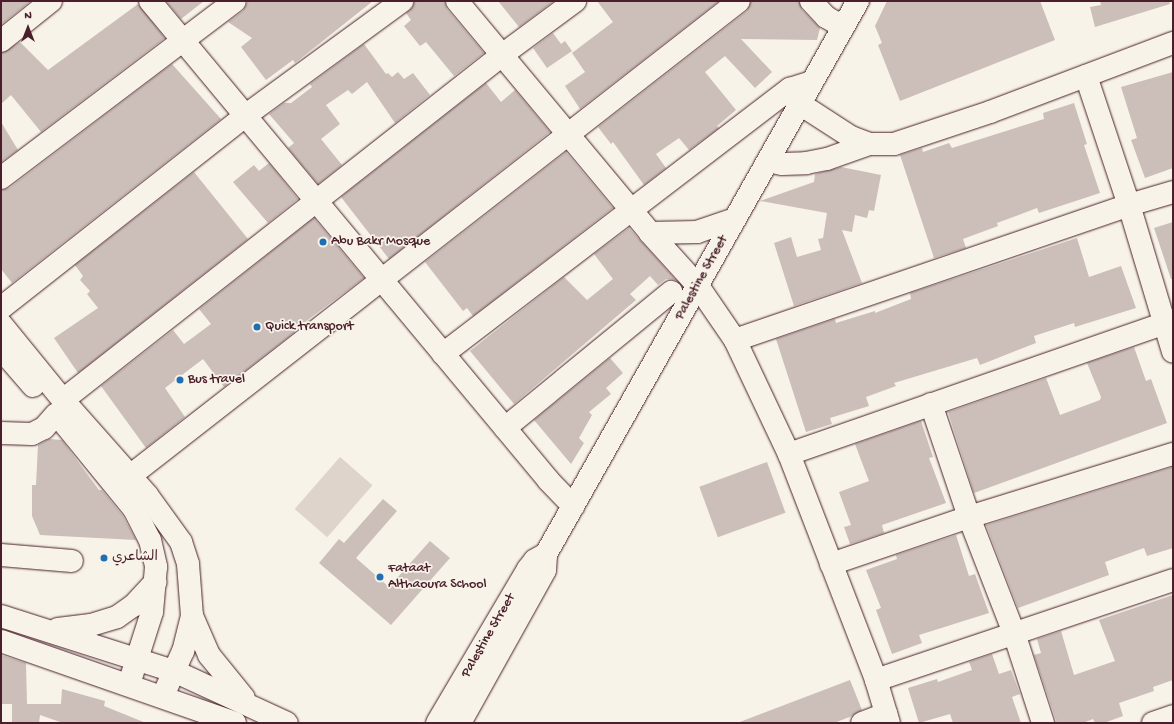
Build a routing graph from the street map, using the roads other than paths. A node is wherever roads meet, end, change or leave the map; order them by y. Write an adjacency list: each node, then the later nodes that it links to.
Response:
1 (51, 1): 12 (street)
2 (150, 1): 11 (street)
3 (235, 1): 11 (street)
4 (402, 1): 18 (street)
5 (457, 1): 14 (street)
6 (575, 1): 14 (street)
7 (739, 1): 19 (street)
8 (811, 1): 10 (street)
9 (858, 1): 10 (street, Palestine Street)
10 (843, 28): 16 (street, Palestine Street)
11 (182, 40): 18 (street); 22 (street)
12 (1, 41)
13 (1173, 43): 15 (street)
14 (502, 55): 19 (street); 24 (street)
15 (1086, 76): 20 (street); 25 (street)
16 (812, 82): 17 (street, Palestine Street); 26 (street)
17 (800, 104): 20 (street); 21 (street, Palestine Street)
18 (245, 116): 24 (street); 32 (street)
19 (568, 134): 26 (street); 29 (street)
20 (869, 144): 21 (street)
21 (768, 161): 27 (street, Palestine Street)
22 (1, 178)
23 (1173, 192): 25 (street)
24 (315, 200): 29 (street); 40 (street)
25 (1129, 205): 33 (street); 35 (street)
26 (631, 210): 28 (street); 38 (street)
27 (734, 219): 28 (street); 30 (street, Palestine Street)
28 (650, 233): 30 (street)
29 (382, 280): 38 (street); 45 (street)
30 (698, 286): 35 (street); 46 (street, Palestine Street)
31 (671, 292): 41 (street)
32 (1, 308)
33 (1169, 322): 37 (street); 39 (street)
34 (1, 324): 40 (street)
35 (735, 340): 43 (street)
36 (1, 349): 40 (street)
37 (1173, 352)
38 (443, 354): 41 (street)
39 (931, 404): 43 (street); 47 (street)
40 (60, 407): 42 (street); 45 (street); 53 (street)
41 (505, 428): 46 (street)
42 (1, 433)
43 (789, 454): 51 (street)
44 (1173, 454): 47 (street)
45 (130, 476): 55 (street)
46 (573, 506): 48 (street, Palestine Street)
47 (970, 517): 51 (street); 57 (street)
48 (546, 554): 70 (street, Palestine Street); 71 (street, Palestine Street)
49 (1, 555): 50 (street)
50 (72, 561)
51 (831, 564): 61 (street)
52 (1173, 580): 57 (street)
53 (155, 582): 56 (street); 59 (street)
54 (1, 616): 56 (street)
55 (192, 616): 60 (street); 64 (street)
56 (48, 630): 59 (street)
57 (1014, 633): 61 (street); 73 (street)
58 (1, 641): 62 (street)
59 (138, 659): 60 (street); 62 (street)
60 (176, 672): 63 (street); 64 (street)
61 (876, 680): 66 (street)
62 (129, 684): 63 (street)
63 (163, 696): 67 (street)
64 (251, 705): 69 (street)
65 (1173, 716): 74 (street)
66 (888, 718): 72 (street)
67 (214, 719): 68 (street)
68 (235, 723)
69 (287, 723)
70 (438, 723)
71 (460, 723)
72 (862, 723)
73 (1043, 723)
74 (1153, 723)

